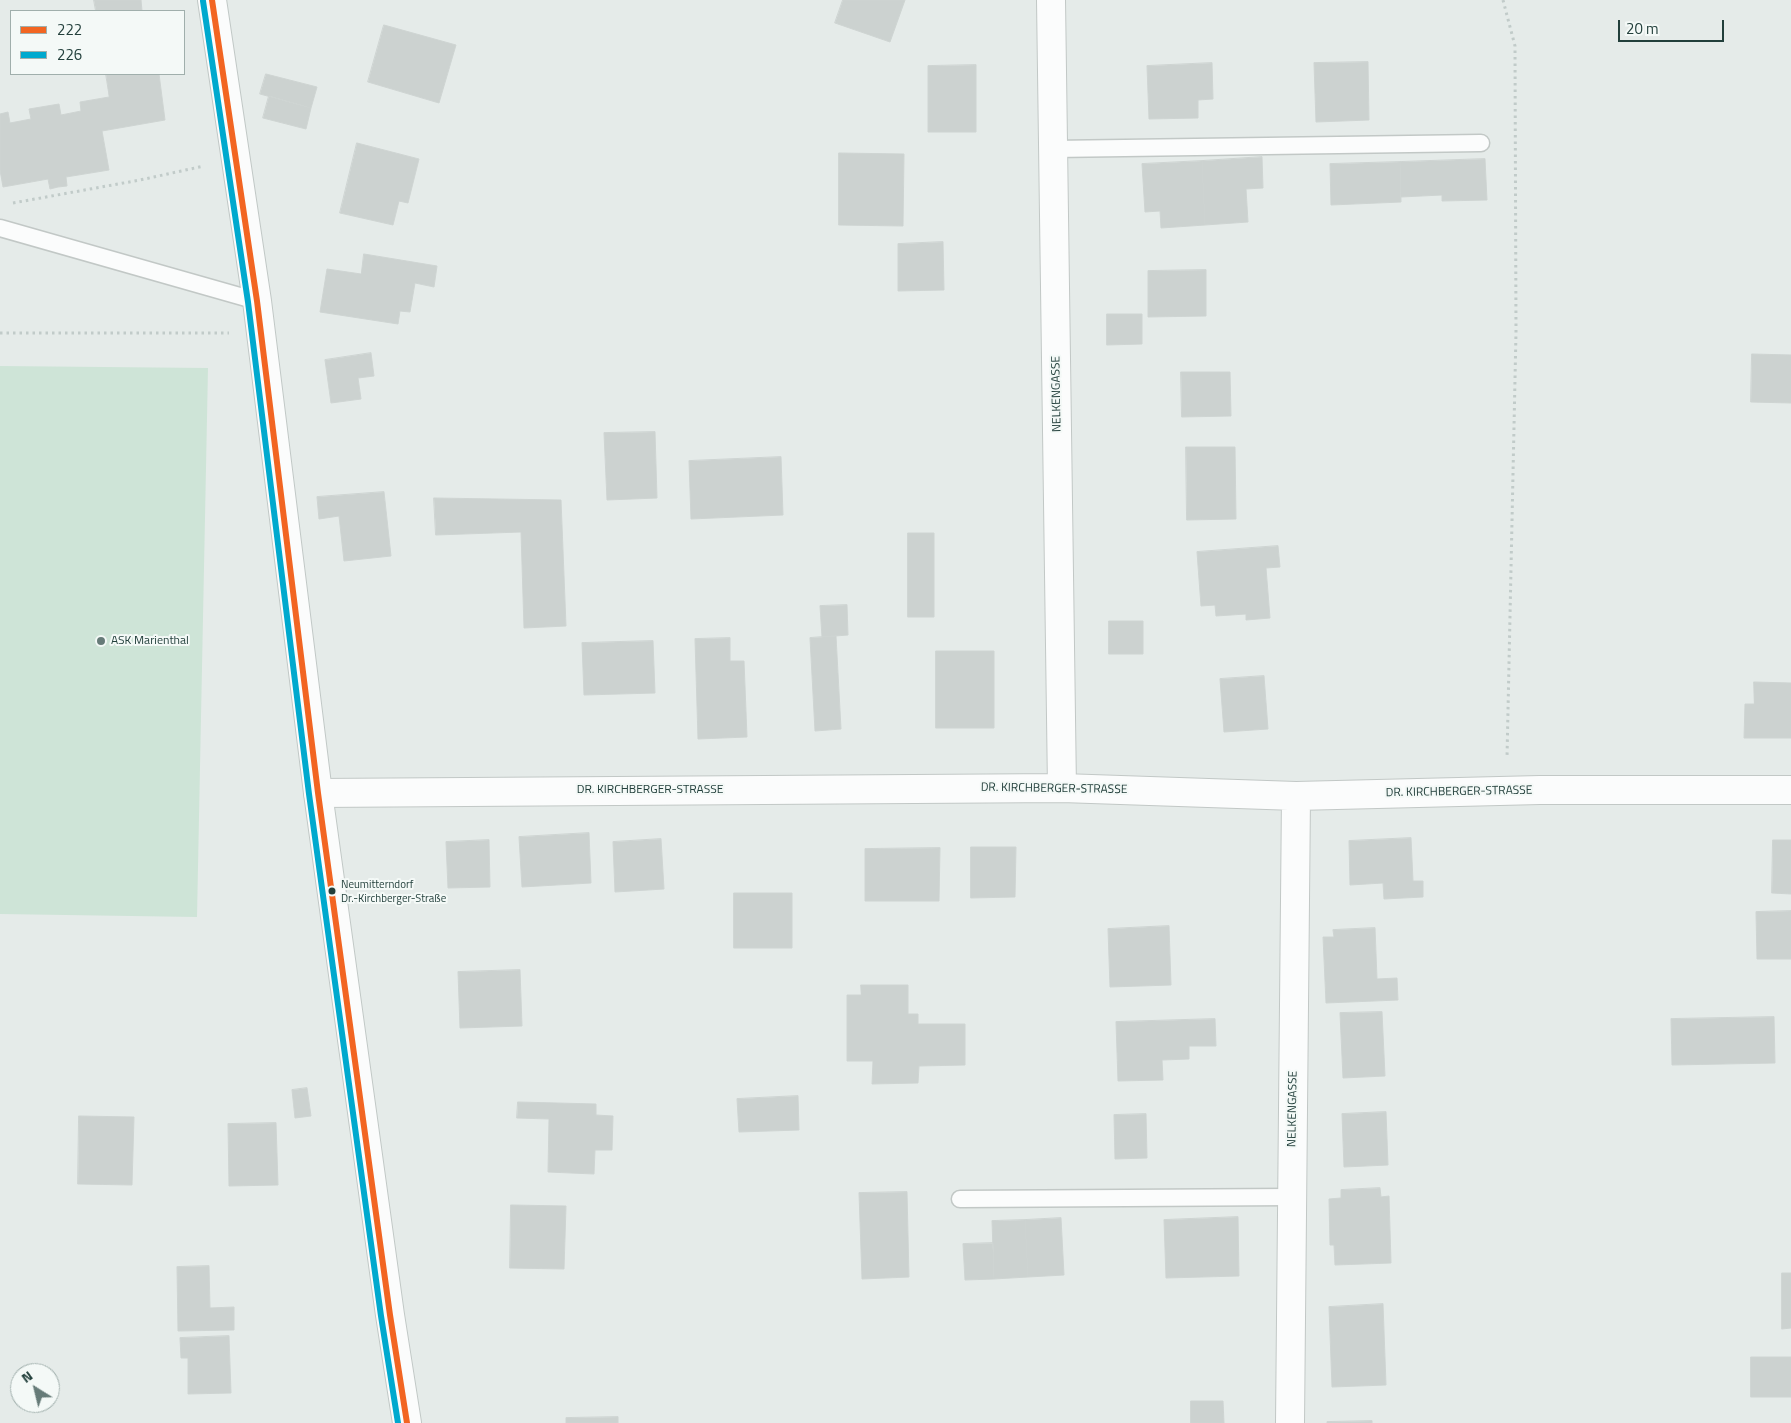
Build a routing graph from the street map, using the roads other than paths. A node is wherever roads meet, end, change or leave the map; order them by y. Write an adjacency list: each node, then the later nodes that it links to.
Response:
1 (212, 0): 6 (street)
2 (1052, 0): 4 (street, NELKENGASSE)
3 (1480, 143): 4 (lane)
4 (1053, 149): 7 (street, NELKENGASSE)
5 (0, 228): 6 (lane)
6 (256, 300): 9 (street)
7 (1062, 788): 9 (street, DR. KIRCHBERGER-STRASSE); 10 (street, DR. KIRCHBERGER-STRASSE)
8 (1791, 790): 10 (street, DR. KIRCHBERGER-STRASSE)
9 (318, 793): 13 (street)
10 (1296, 796): 11 (street, NELKENGASSE)
11 (1292, 1197): 12 (lane); 14 (street, NELKENGASSE)
12 (960, 1199)
13 (407, 1423)
14 (1290, 1423)

